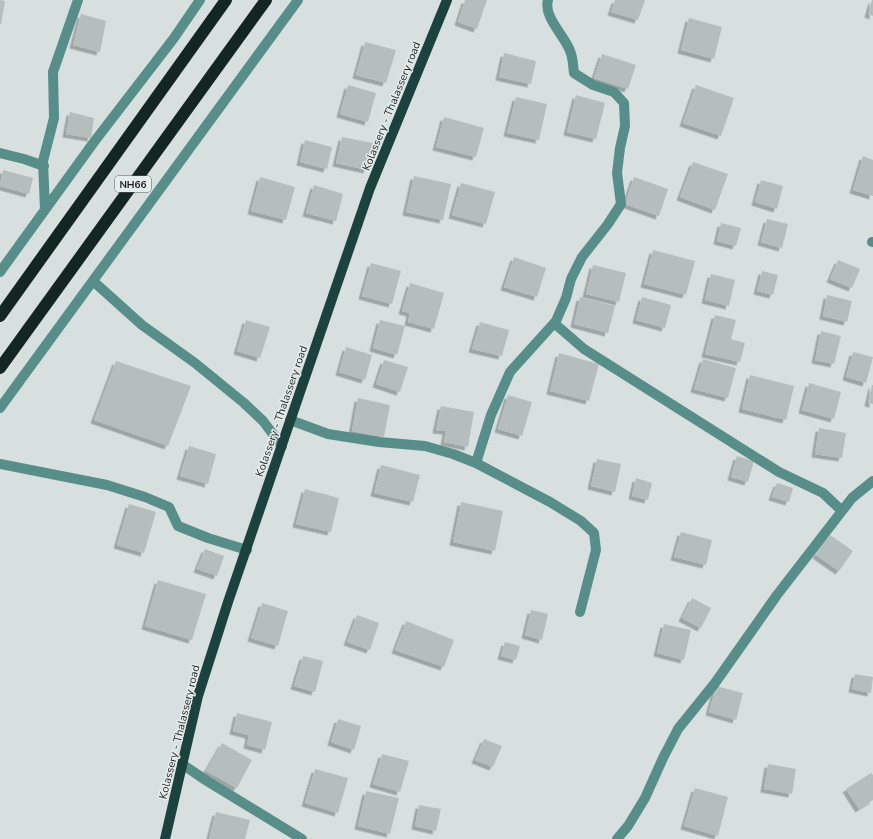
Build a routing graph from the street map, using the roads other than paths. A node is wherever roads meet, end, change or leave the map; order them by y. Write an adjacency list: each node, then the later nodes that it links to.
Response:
1 (78, 0): 9 (street)
2 (200, 0): 10 (street)
3 (226, 0): 13 (highway, NH66)
4 (266, 0): 15 (highway, NH66)
5 (298, 0): 12 (street)
6 (447, 0): 17 (main road, Kolassery - Thalassery road)
7 (548, 0): 14 (street)
8 (0, 153): 9 (street)
9 (44, 166): 10 (street)
10 (45, 210): 11 (street)
11 (0, 272)
12 (93, 281): 16 (street); 18 (street)
13 (0, 316)
14 (554, 323): 19 (street); 22 (street)
15 (0, 368)
16 (0, 408)
17 (290, 420): 18 (main road, Kolassery - Thalassery road); 19 (street)
18 (282, 446): 23 (main road, Kolassery - Thalassery road)
19 (476, 463): 24 (street)
20 (0, 464): 23 (street)
21 (873, 481): 22 (street)
22 (842, 511): 28 (street)
23 (247, 550): 25 (main road, Kolassery - Thalassery road)
24 (580, 612)
25 (182, 764): 26 (main road, Kolassery - Thalassery road); 27 (street)
26 (165, 839)
27 (302, 839)
28 (617, 839)

